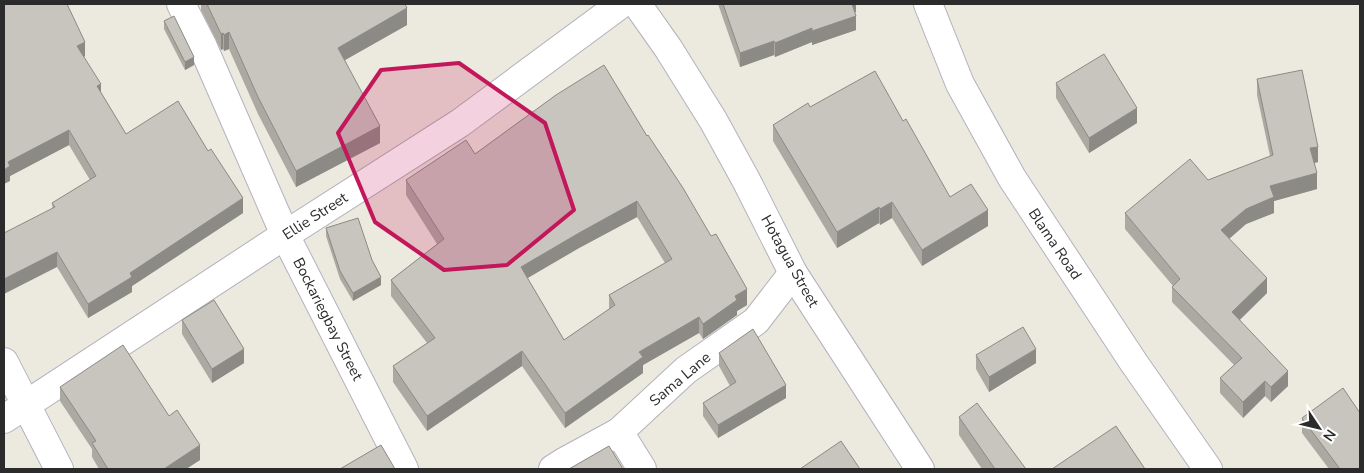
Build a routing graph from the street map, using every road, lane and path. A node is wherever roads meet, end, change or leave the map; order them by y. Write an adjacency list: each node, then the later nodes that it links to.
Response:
1 (181, 4): 5 (street, Bockariegbay Street)
2 (621, 4): 5 (street, Ellie Street)
3 (637, 4): 6 (street, Hotagua Street)
4 (928, 4): 15 (street, Blama Road)
5 (285, 235): 8 (street, Ellie Street); 11 (street, Bockariegbay Street)
6 (793, 273): 9 (street, Sama Lane); 14 (street, Hotagua Street)
7 (4, 362): 8 (street)
8 (14, 412): 10 (street)
9 (619, 432): 12 (street, Sama Lane); 13 (street)
10 (59, 469)
11 (404, 469)
12 (553, 469)
13 (642, 469)
14 (920, 469)
15 (1208, 469)

